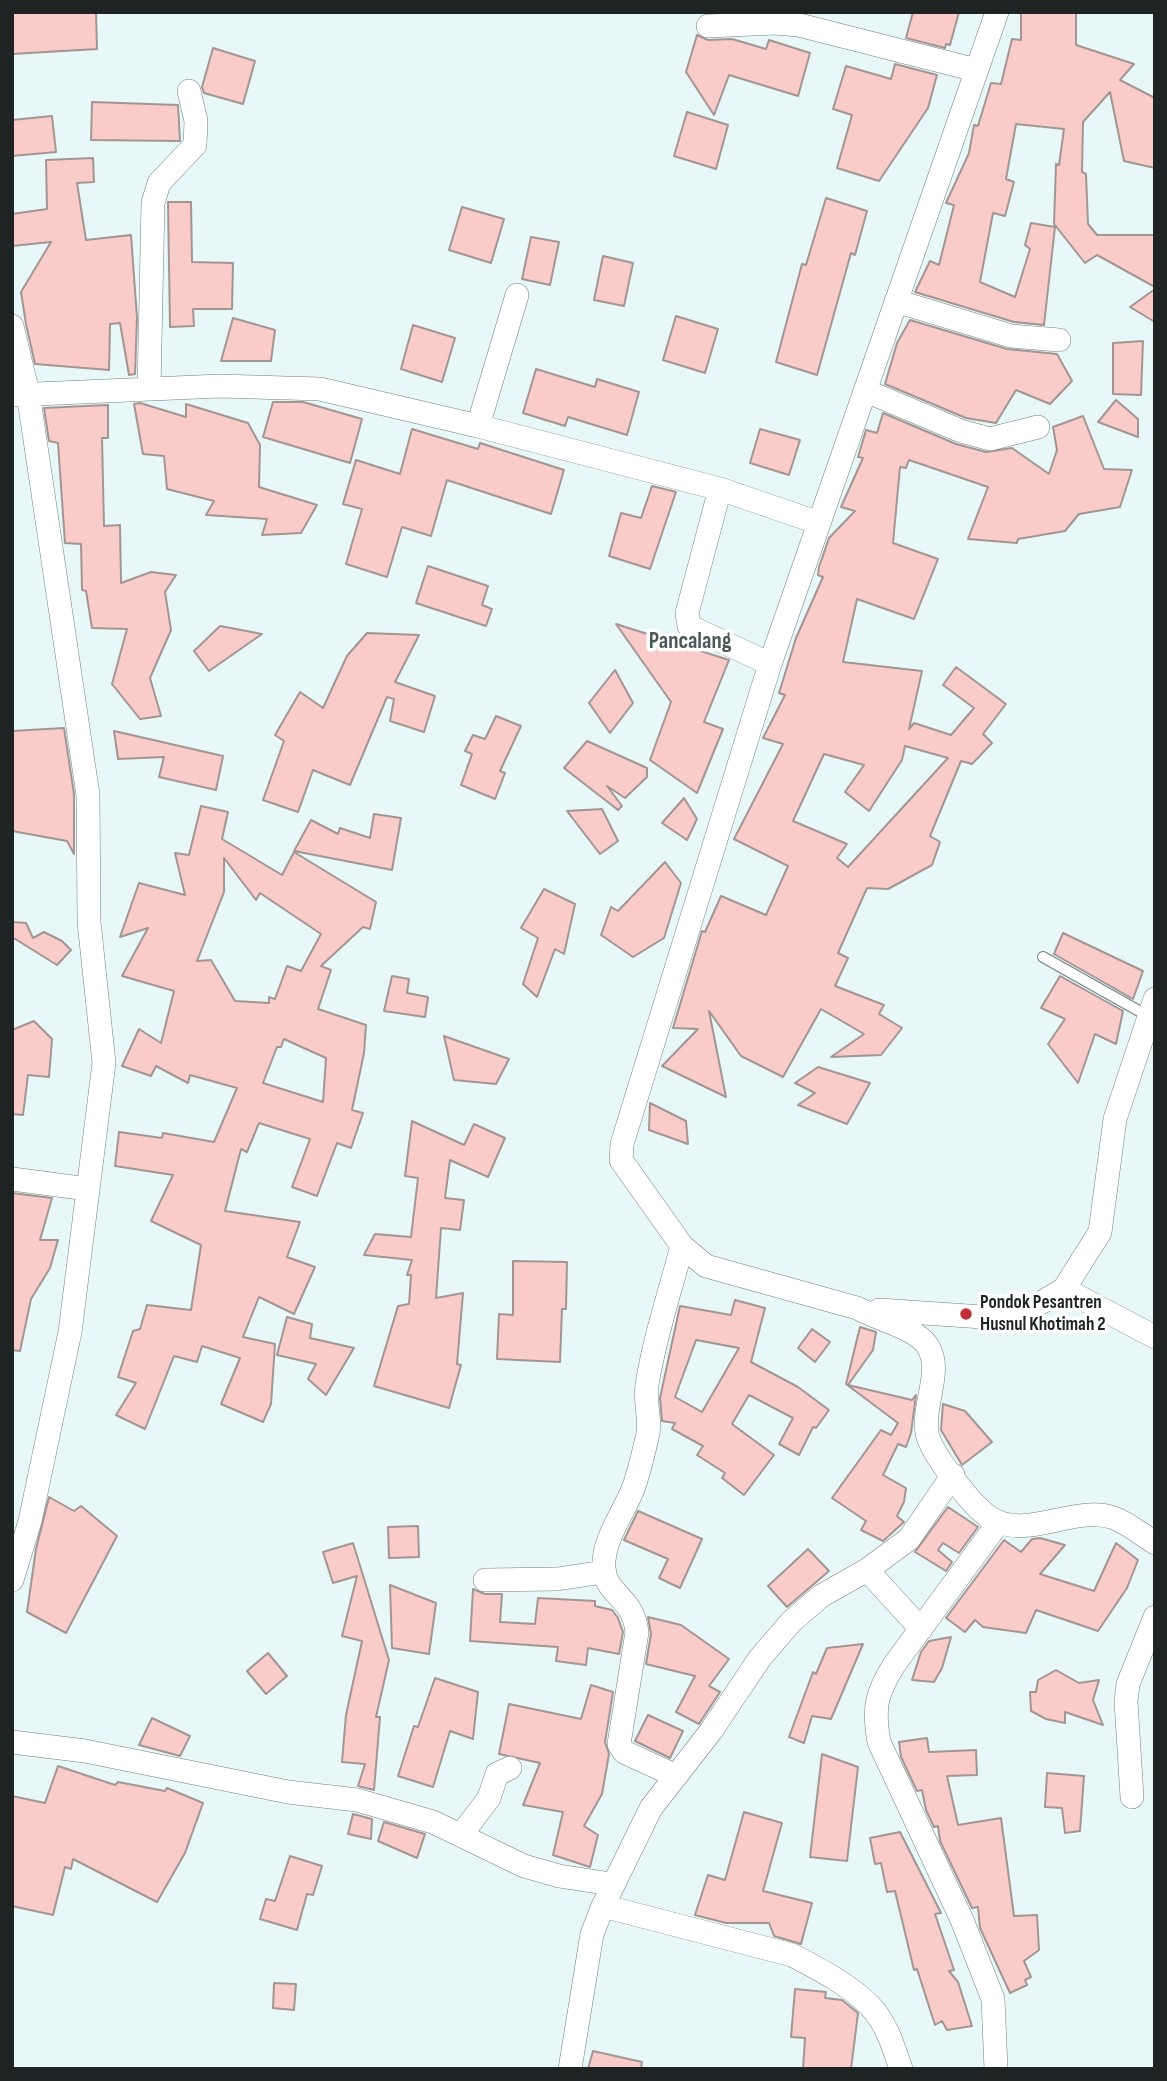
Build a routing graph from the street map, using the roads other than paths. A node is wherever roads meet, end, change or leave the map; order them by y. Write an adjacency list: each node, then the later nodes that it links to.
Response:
1 (996, 12): 3 (street)
2 (708, 26): 3 (street)
3 (976, 70): 6 (street)
4 (189, 91): 9 (street)
5 (517, 295): 12 (street)
6 (896, 301): 8 (street); 10 (street)
7 (12, 326): 11 (street)
8 (1059, 340)
9 (149, 389): 11 (street); 12 (street)
10 (866, 391): 13 (street); 15 (street)
11 (20, 394): 20 (street)
12 (478, 426): 14 (street)
13 (1038, 427)
14 (720, 489): 15 (street); 16 (street)
15 (819, 523): 16 (street)
16 (770, 664): 21 (street)
17 (1043, 957): 18 (lane)
18 (1150, 1022): 22 (street)
19 (12, 1179): 20 (street)
20 (88, 1189): 30 (street)
21 (682, 1246): 23 (street); 29 (street)
22 (1064, 1289): 23 (street); 24 (street)
23 (857, 1308): 25 (street)
24 (1155, 1337)
25 (953, 1475): 26 (street); 28 (street)
26 (999, 1522): 27 (street); 33 (street)
27 (1155, 1543)
28 (867, 1570): 33 (street); 36 (street)
29 (604, 1572): 31 (street); 36 (street)
30 (12, 1580)
31 (485, 1580)
32 (1155, 1617): 37 (street)
33 (921, 1629): 43 (street)
34 (12, 1742): 38 (street)
35 (510, 1768): 38 (street)
36 (677, 1776): 39 (street)
37 (1132, 1797)
38 (461, 1835): 39 (street)
39 (611, 1884): 40 (street)
40 (603, 1906): 41 (street); 42 (street)
41 (570, 2069)
42 (901, 2069)
43 (996, 2069)

